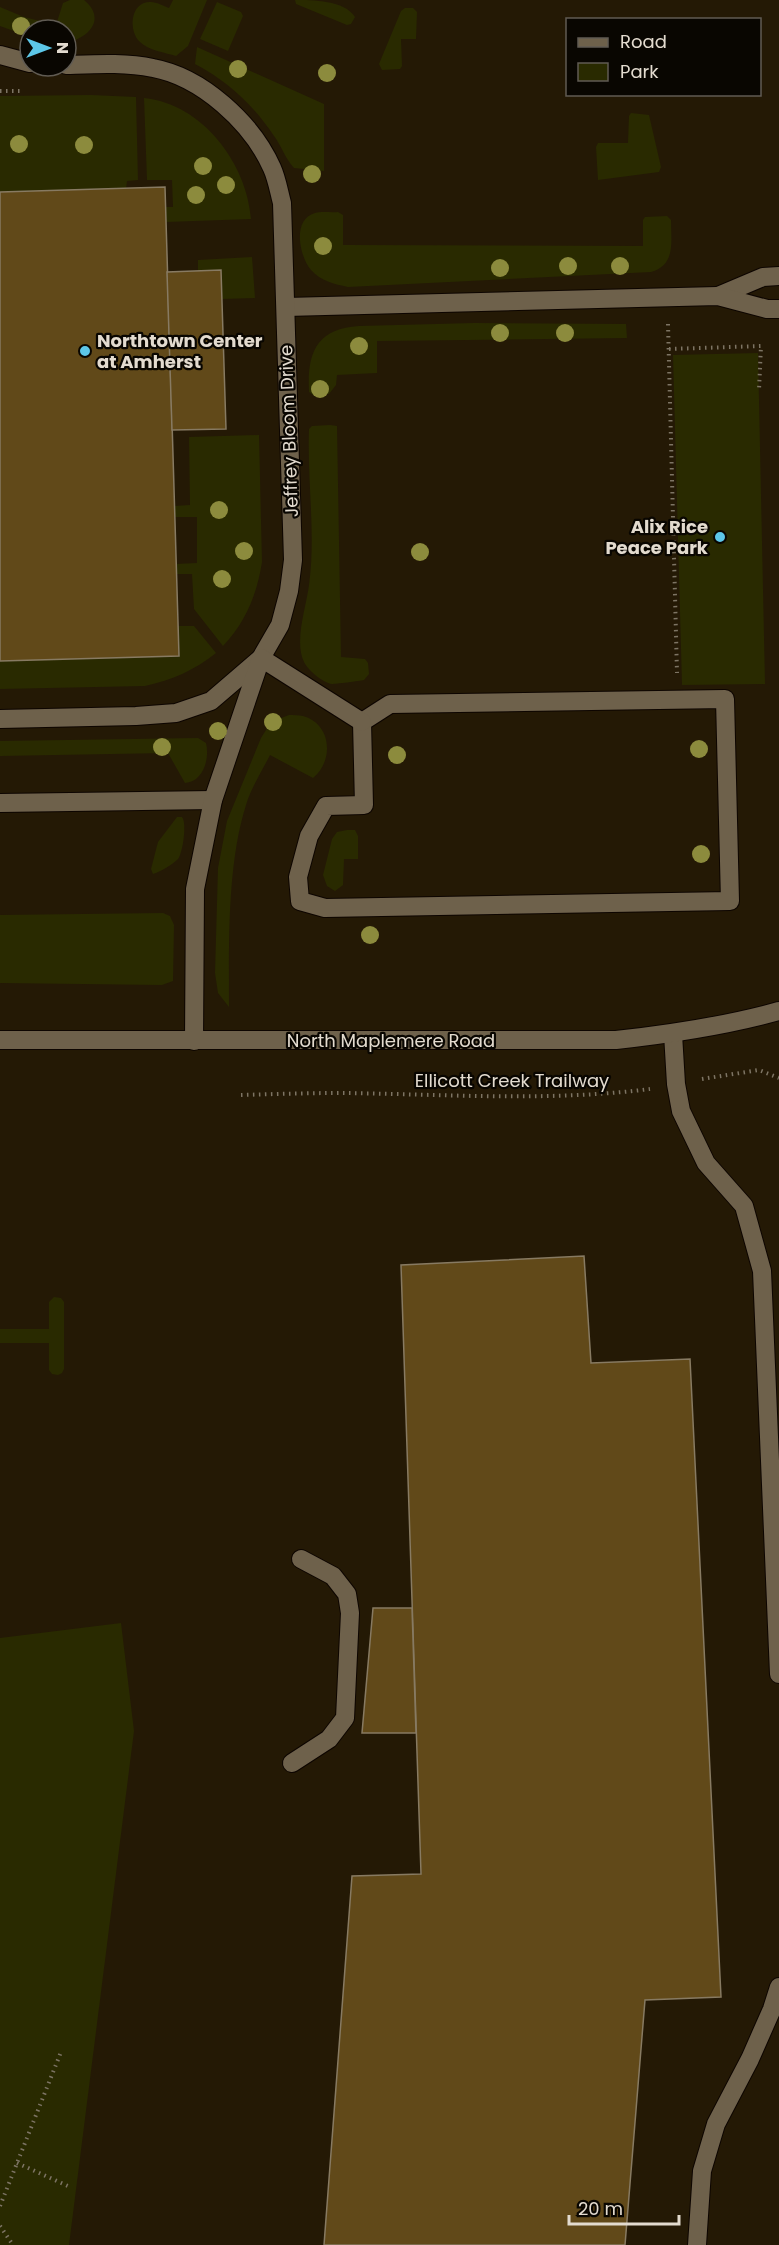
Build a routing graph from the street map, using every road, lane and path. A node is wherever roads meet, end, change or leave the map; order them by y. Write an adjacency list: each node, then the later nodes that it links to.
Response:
1 (0, 55): 2 (street)
2 (18, 60)
3 (78, 65): 8 (street, Jeffrey Bloom Drive)
4 (23, 91): 5 (path)
5 (0, 92)
6 (779, 276): 7 (street)
7 (718, 296): 8 (street); 9 (street)
8 (286, 307): 13 (street, Jeffrey Bloom Drive)
9 (779, 309)
10 (668, 323): 11 (path)
11 (669, 350): 12 (path); 14 (path)
12 (759, 390)
13 (261, 658): 15 (street, Jeffrey Bloom Drive); 16 (street); 17 (street)
14 (677, 673)
15 (0, 719)
16 (362, 722): 16 (street)
17 (213, 800): 18 (street); 22 (street)
18 (0, 802)
19 (779, 1011): 20 (street, North Maplemere Road)
20 (673, 1034): 22 (street, North Maplemere Road); 24 (street)
21 (0, 1040): 22 (street, North Maplemere Road)
22 (194, 1041)
23 (779, 1078): 24 (path, Ellicott Creek Trailway)
24 (676, 1084): 25 (path, Ellicott Creek Trailway); 27 (street)
25 (241, 1095)
26 (301, 1559): 28 (street)
27 (779, 1674)
28 (292, 1762)
29 (779, 1987): 36 (street)
30 (61, 2052): 31 (path)
31 (17, 2163): 32 (path); 33 (path)
32 (68, 2186)
33 (0, 2206)
34 (0, 2226): 35 (path)
35 (13, 2245)
36 (696, 2245)

